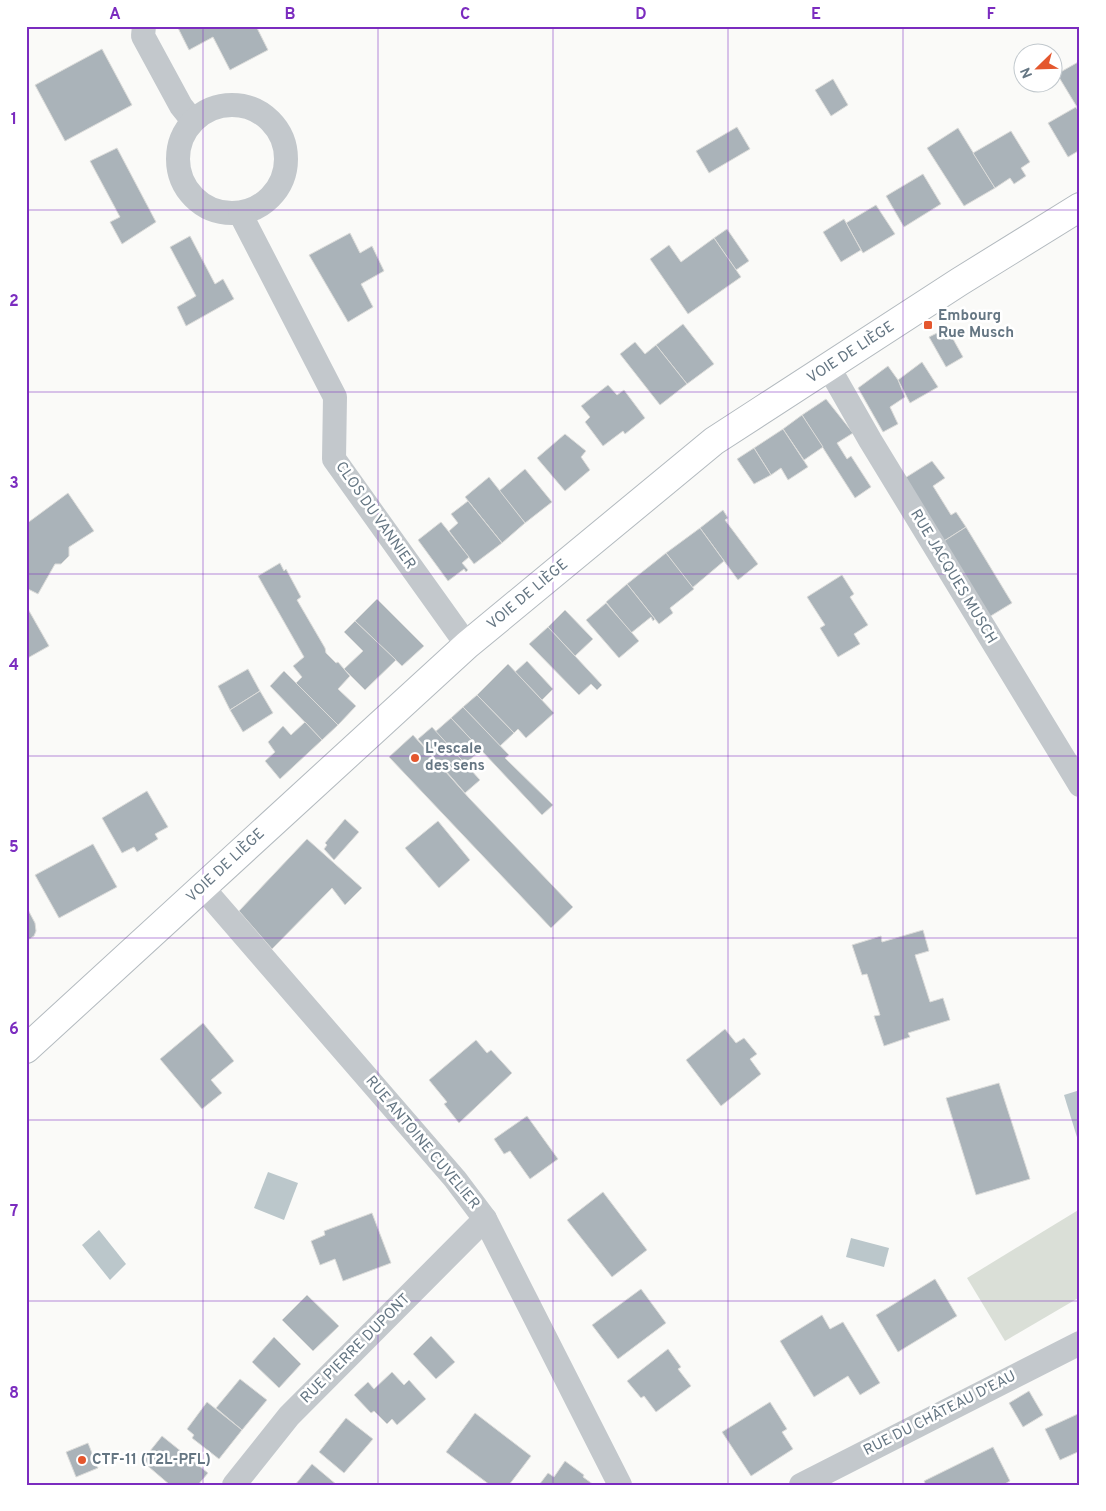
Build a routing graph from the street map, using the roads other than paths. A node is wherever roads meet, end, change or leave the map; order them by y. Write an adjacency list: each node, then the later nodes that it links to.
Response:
1 (144, 26): 2 (street)
2 (193, 121): 4 (street); 4 (street)
3 (1080, 207): 5 (street, VOIE DE LIÈGE)
4 (240, 213): 6 (street, CLOS DU VANNIER)
5 (829, 368): 6 (street, VOIE DE LIÈGE); 7 (street, RUE JACQUES MUSCH)
6 (467, 645): 8 (street, VOIE DE LIÈGE)
7 (1080, 786)
8 (203, 888): 9 (street, VOIE DE LIÈGE); 10 (street, RUE ANTOINE CUVELIER)
9 (26, 1049)
10 (485, 1219): 12 (street, RUE PIERRE DUPONT); 13 (street, RUE ANTOINE CUVELIER)
11 (1080, 1343): 14 (street, RUE DU CHÂTEAU D'EAU)
12 (234, 1485)
13 (620, 1485)
14 (801, 1485)

